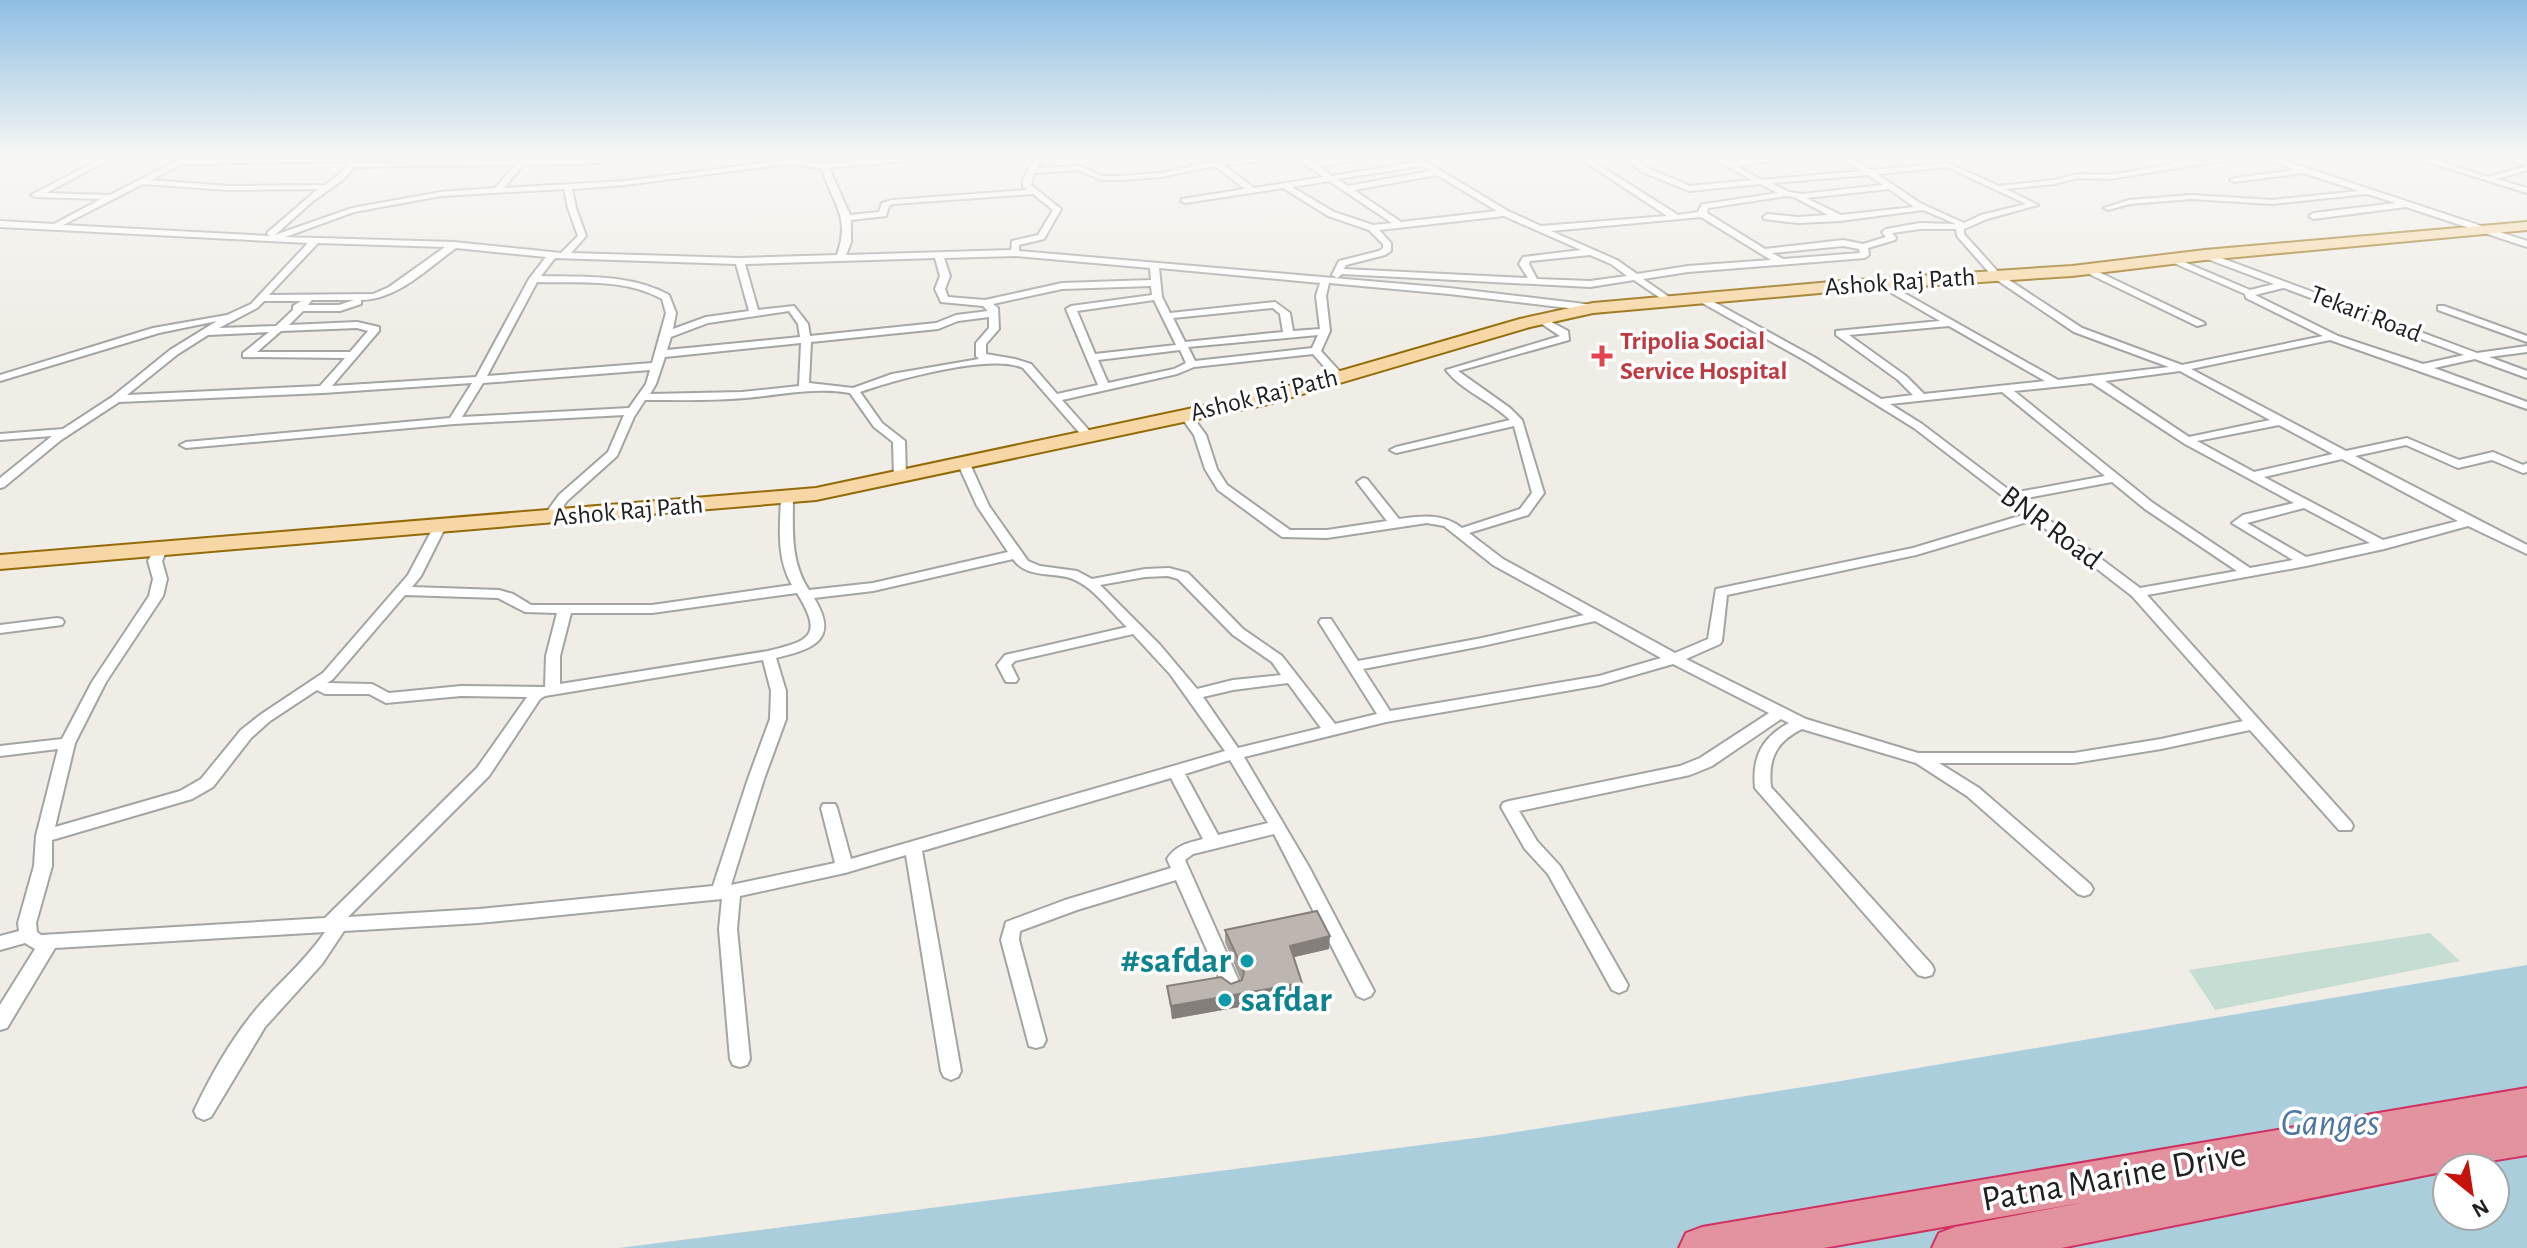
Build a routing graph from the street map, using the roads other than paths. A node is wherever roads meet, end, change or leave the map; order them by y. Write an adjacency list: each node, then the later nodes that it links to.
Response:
1 (74, 216): 23 (street)
2 (293, 216): 29 (street)
3 (334, 216): 29 (street)
4 (575, 216): 38 (street)
5 (863, 216): 20 (street)
6 (1053, 216): 36 (street)
7 (1338, 216): 26 (street)
8 (1388, 216): 22 (street)
9 (1477, 216): 22 (street)
10 (1511, 216): 27 (street)
11 (1683, 216): 17 (street)
12 (1706, 216): 34 (street)
13 (1842, 216): 19 (street)
14 (1943, 216): 25 (street)
15 (1987, 216): 25 (street)
16 (2441, 216): 28 (street)
17 (1676, 217): 27 (street)
18 (1767, 217): 19 (street)
19 (1835, 217)
20 (847, 218): 40 (street)
21 (0, 224): 23 (street)
22 (1401, 225): 26 (street)
23 (54, 226): 29 (street)
24 (2527, 226): 28 (main road, Ashok Raj Path)
25 (1961, 227): 33 (street); 47 (street)
26 (1372, 228): 46 (street)
27 (1537, 229): 35 (street)
28 (2481, 230): 31 (street); 39 (main road, Ashok Raj Path)
29 (267, 239): 30 (street)
30 (315, 241): 32 (street); 57 (street)
31 (2527, 244)
32 (454, 245): 38 (street); 59 (street)
33 (1863, 247): 34 (street); 43 (street)
34 (1766, 251): 43 (street)
35 (1590, 252): 48 (street); 51 (street)
36 (1015, 253): 37 (street); 44 (street)
37 (938, 254): 40 (street); 62 (street)
38 (558, 255): 42 (street); 49 (street)
39 (2205, 255): 41 (main road, Ashok Raj Path); 54 (street, Tekari Road)
40 (841, 257): 42 (street)
41 (2172, 260): 45 (main road, Ashok Raj Path); 55 (street)
42 (740, 261): 67 (street)
43 (1781, 262): 48 (street)
44 (1154, 266): 50 (street); 52 (street)
45 (2086, 269): 47 (main road, Ashok Raj Path); 73 (street)
46 (1338, 271): 50 (street); 51 (street)
47 (1997, 276): 53 (main road, Ashok Raj Path); 92 (street)
48 (1634, 277): 51 (street); 61 (street)
49 (534, 279): 78 (street); 97 (street)
50 (1330, 282): 65 (street); 75 (street)
51 (1535, 282)
52 (1154, 283): 56 (street); 62 (street)
53 (1881, 283): 60 (main road, Ashok Raj Path); 72 (street)
54 (2287, 284): 55 (street); 86 (street, Tekari Road)
55 (2250, 293): 80 (street)
56 (1157, 297): 70 (street); 87 (street)
57 (263, 298): 58 (street); 63 (street)
58 (309, 298): 59 (street); 64 (street)
59 (365, 298): 64 (street)
60 (1700, 298): 61 (main road, Ashok Raj Path); 108 (street, BNR Road)
61 (1669, 301): 65 (main road, Ashok Raj Path)
62 (985, 303): 68 (street)
63 (254, 306): 64 (street); 69 (street)
64 (300, 308): 74 (street)
65 (1593, 308): 71 (main road, Ashok Raj Path)
66 (2441, 308): 81 (street)
67 (754, 311): 78 (street); 79 (street)
68 (994, 313): 79 (street); 89 (street)
69 (235, 314): 76 (street); 95 (street)
70 (1165, 316): 77 (street); 82 (street)
71 (1541, 320): 94 (main road, Ashok Raj Path); 113 (street)
72 (1952, 323): 98 (street); 106 (street)
73 (2200, 324)
74 (279, 329): 76 (street); 85 (street); 85 (street)
75 (1325, 331): 77 (street); 84 (street)
76 (205, 332): 107 (street)
77 (1288, 333): 82 (street)
78 (666, 335): 88 (street)
79 (806, 338): 88 (street); 100 (street)
80 (2336, 338): 91 (street); 92 (street)
81 (2527, 339)
82 (1181, 346): 87 (street); 90 (street)
83 (2527, 349): 86 (street)
84 (1316, 351): 90 (street); 94 (street)
85 (354, 355): 102 (street)
86 (2476, 356): 91 (street); 93 (street, Tekari Road)
87 (1091, 358): 99 (street)
88 (658, 360): 97 (street); 104 (street)
89 (990, 360): 103 (street); 105 (street)
90 (1192, 364): 99 (street)
91 (2422, 367): 109 (street)
92 (2181, 368): 96 (street); 114 (street)
93 (2527, 375)
94 (1339, 377): 111 (main road, Ashok Raj Path)
95 (0, 378)
96 (2094, 379): 98 (street); 118 (street)
97 (478, 380): 102 (street); 112 (street)
98 (2056, 383): 101 (street)
99 (1104, 387): 105 (street)
100 (808, 388): 103 (street); 104 (street)
101 (2005, 389): 106 (street); 126 (street)
102 (323, 390): 107 (street)
103 (854, 391): 125 (street)
104 (641, 397): 110 (street)
105 (1055, 398): 116 (street)
106 (1922, 398): 108 (street)
107 (116, 399): 115 (street)
108 (1880, 402): 130 (street, BNR Road)
109 (2527, 406)
110 (632, 411): 112 (street); 133 (street)
111 (1185, 414): 116 (main road, Ashok Raj Path); 135 (street)
112 (454, 421): 119 (street)
113 (1518, 422): 120 (street); 137 (street)
114 (2280, 422): 118 (street); 121 (street)
115 (66, 432): 117 (street); 128 (street)
116 (1088, 436): 122 (main road, Ashok Raj Path)
117 (0, 437)
118 (2189, 442): 124 (street)
119 (186, 445)
120 (1396, 450)
121 (2341, 455): 123 (street); 124 (street); 134 (street)
122 (964, 464): 125 (main road, Ashok Raj Path); 141 (street)
123 (2527, 467)
124 (2251, 476): 131 (street)
125 (900, 478): 129 (main road, Ashok Raj Path)
126 (2113, 478): 130 (street); 144 (street)
127 (1363, 482): 135 (street)
128 (0, 484)
129 (787, 497): 133 (main road, Ashok Raj Path); 147 (street)
130 (2010, 497): 132 (street, BNR Road)
131 (2304, 504): 138 (street); 143 (street)
132 (2034, 516): 148 (street, BNR Road); 156 (street)
133 (549, 517): 136 (main road, Ashok Raj Path)
134 (2469, 522): 138 (street); 140 (street)
135 (1396, 524): 137 (street)
136 (440, 526): 139 (main road, Ashok Raj Path); 146 (street)
137 (1461, 532): 150 (street)
138 (2384, 545): 143 (street)
139 (161, 549): 142 (main road, Ashok Raj Path); 168 (street)
140 (2527, 550)
141 (1016, 554): 145 (street); 147 (street)
142 (0, 562)
143 (2306, 562): 144 (street)
144 (2250, 574): 148 (street)
145 (1090, 583): 154 (street); 158 (street)
146 (401, 591): 149 (street); 160 (street)
147 (803, 591): 149 (street); 155 (street)
148 (2137, 593): 166 (street, BNR Road)
149 (565, 610): 161 (street)
150 (1598, 616): 156 (street); 157 (street)
151 (57, 622): 153 (street)
152 (1326, 622): 157 (street)
153 (0, 629)
154 (1135, 629): 159 (street); 162 (street)
155 (768, 655): 161 (street); 182 (street)
156 (1674, 659): 163 (street); 164 (street)
157 (1354, 666): 164 (street)
158 (1293, 678): 162 (street); 167 (street)
159 (1011, 679)
160 (318, 684): 161 (street); 176 (street)
161 (547, 691): 183 (street)
162 (1192, 695): 170 (street)
163 (1781, 712): 165 (street); 188 (street)
164 (1386, 717): 167 (street)
165 (1801, 723): 171 (street); 187 (street)
166 (2254, 724): 171 (street); 174 (street, BNR Road)
167 (1331, 730): 170 (street)
168 (67, 743): 169 (street); 176 (street)
169 (0, 751)
170 (1234, 754): 172 (street); 175 (street)
171 (1918, 758): 181 (street)
172 (1175, 771): 177 (street); 178 (street)
173 (829, 808): 179 (street)
174 (2345, 826)
175 (1276, 827): 177 (street); 190 (street)
176 (44, 836): 184 (street)
177 (1213, 842): 180 (street)
178 (913, 846): 179 (street); 194 (street)
179 (845, 867): 182 (street)
180 (1181, 872): 189 (street); 192 (street)
181 (2084, 889)
182 (726, 892): 183 (street); 193 (street)
183 (335, 924): 185 (street); 196 (street)
184 (28, 935): 185 (street); 186 (street)
185 (49, 942): 191 (street)
186 (0, 943)
187 (1925, 970)
188 (1619, 985)
189 (1232, 986)
190 (1364, 991)
191 (0, 1022)
192 (1036, 1040)
193 (740, 1059)
194 (951, 1071)
195 (2527, 1106): 198 (highway, Patna Marine Drive)
196 (204, 1111)
197 (2527, 1136): 199 (highway, Patna Marine Drive)
198 (1702, 1248)
199 (1955, 1248)

